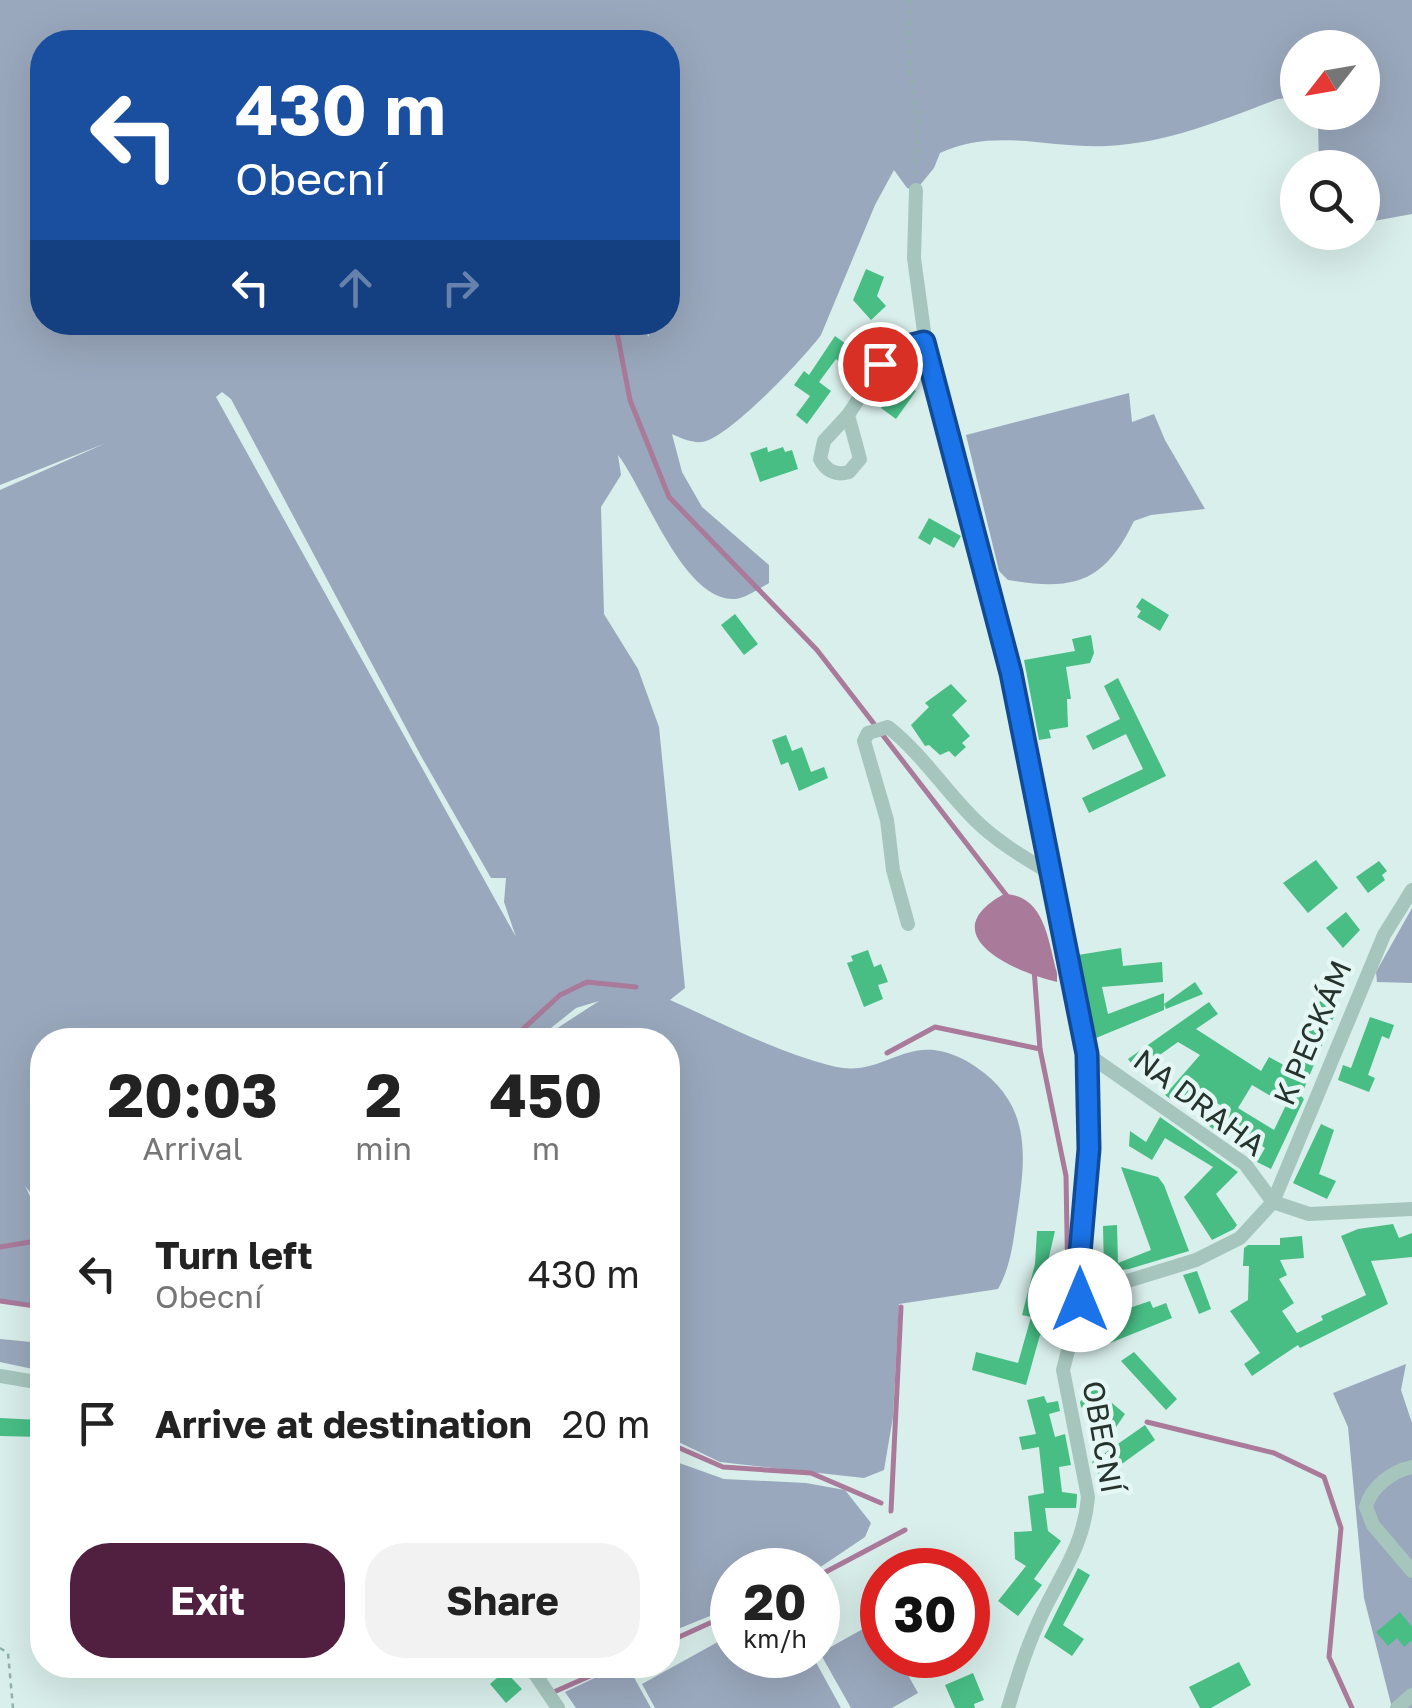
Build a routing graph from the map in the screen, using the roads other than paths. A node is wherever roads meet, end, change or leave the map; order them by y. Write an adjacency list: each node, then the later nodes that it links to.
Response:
1 (916, 190): 2 (street, OBECNÍ)
2 (924, 342): 3 (street); 4 (street, OBECNÍ)
3 (848, 415)
4 (1050, 873): 6 (street); 7 (street, OBECNÍ)
5 (1412, 890): 8 (street, K PECKÁM)
6 (908, 924)
7 (1087, 1054): 8 (street, NA DRAHA); 10 (street, OBECNÍ)
8 (1273, 1202): 9 (street); 10 (street)
9 (1412, 1208)
10 (1080, 1300): 18 (street, OBECNÍ)
11 (0, 1376): 12 (street)
12 (30, 1380)
13 (1412, 1467): 14 (street)
14 (1412, 1572)
15 (538, 1678): 17 (street)
16 (1412, 1695): 19 (street)
17 (558, 1708)
18 (1008, 1708)
19 (1397, 1708)

